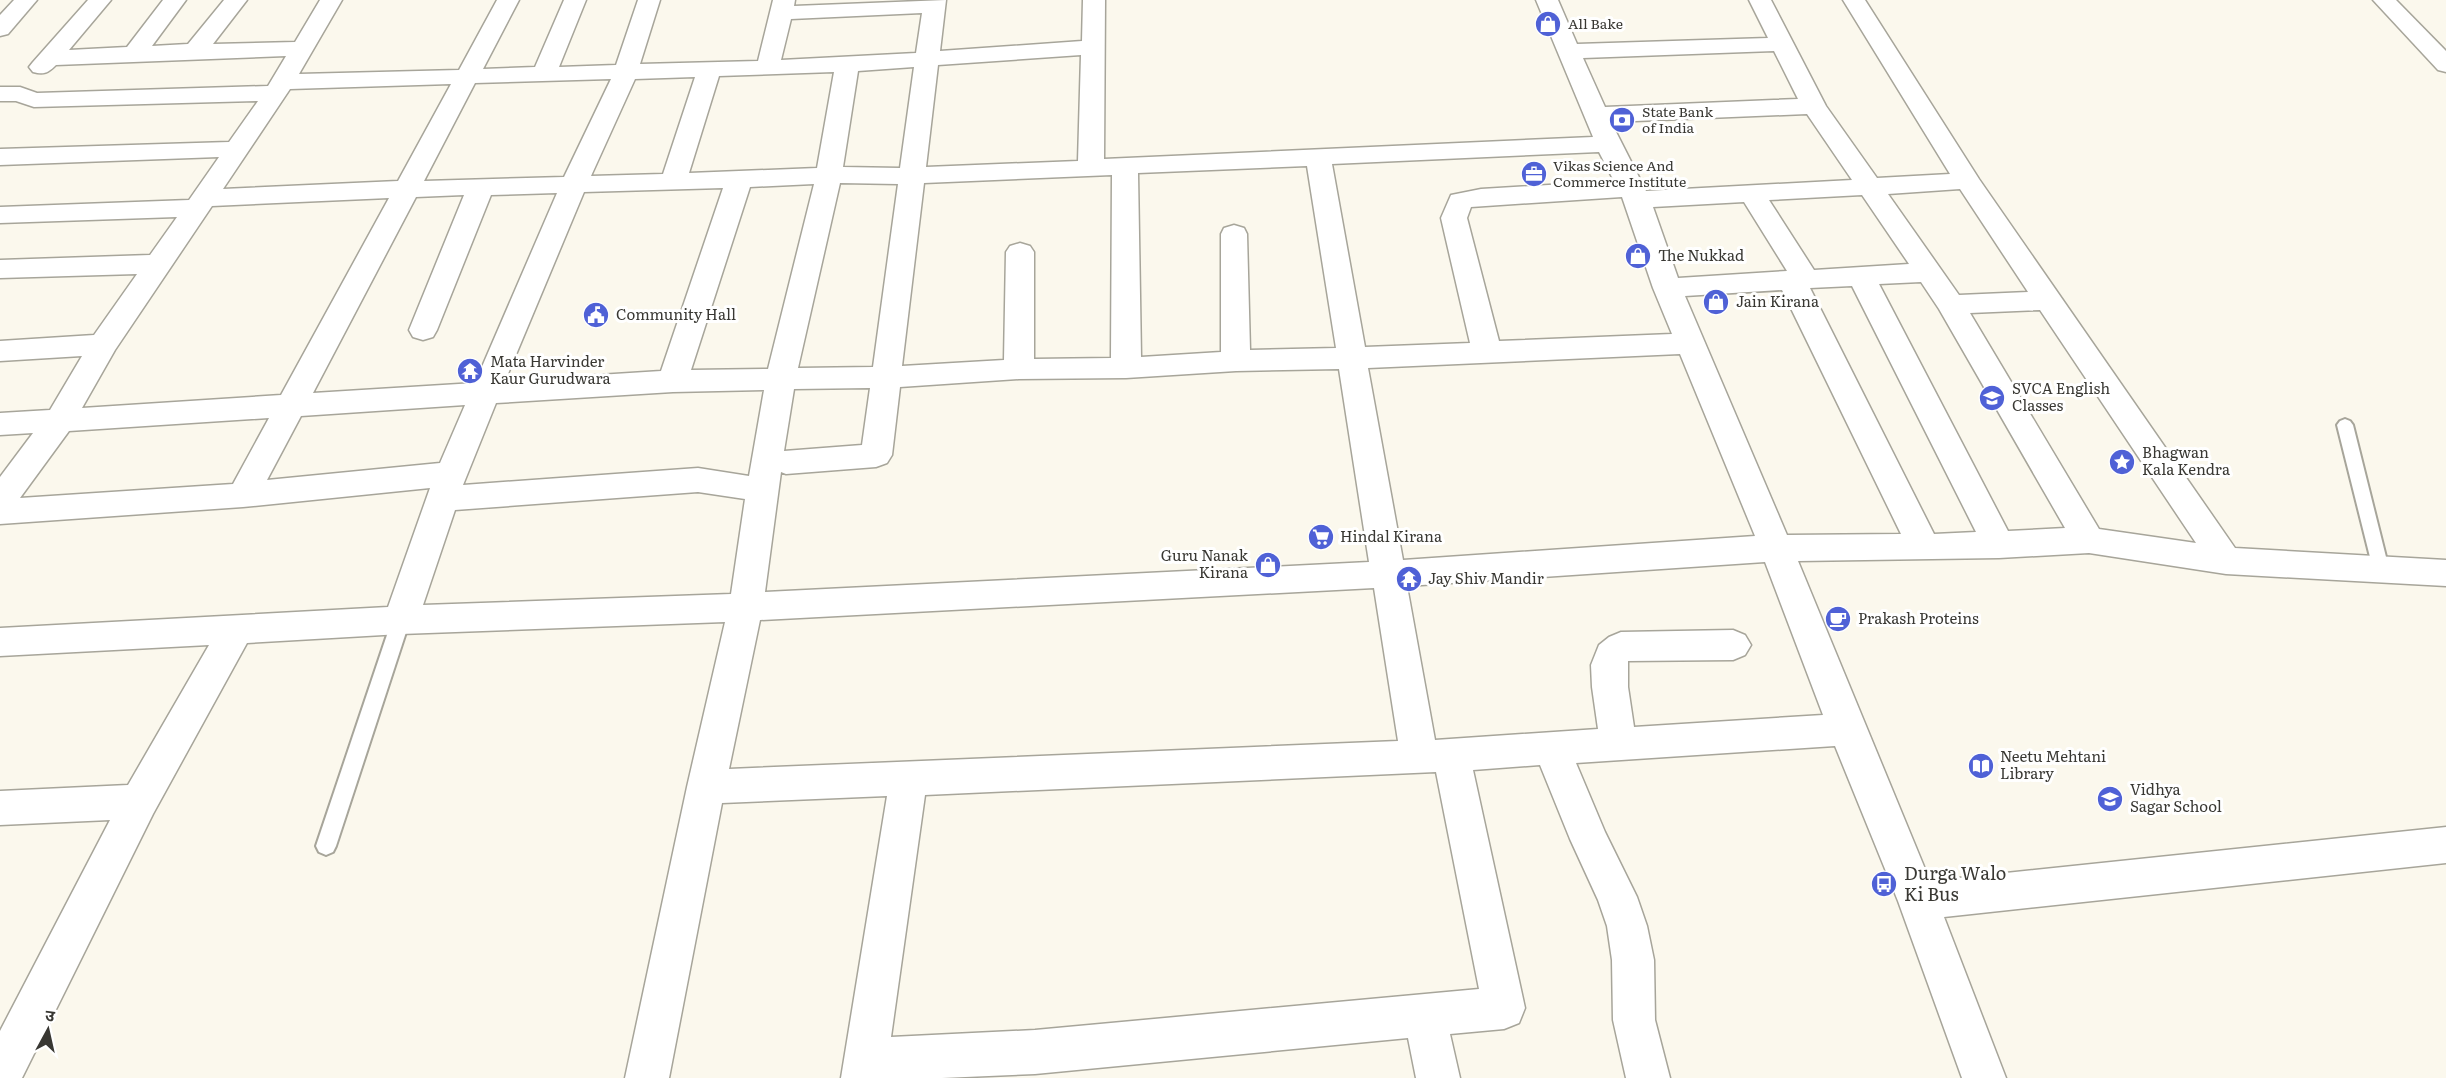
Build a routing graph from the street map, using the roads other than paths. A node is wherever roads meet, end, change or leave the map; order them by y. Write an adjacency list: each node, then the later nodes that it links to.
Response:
1 (26, 0): 16 (street)
2 (100, 0): 23 (street)
3 (175, 0): 22 (street)
4 (236, 0): 20 (street)
5 (331, 0): 19 (street)
6 (508, 0): 31 (street)
7 (575, 0): 30 (street)
8 (649, 0): 29 (street)
9 (1094, 0): 18 (street)
10 (1547, 0): 21 (street)
11 (1760, 0): 17 (street)
12 (1854, 0): 47 (street)
13 (2384, 0): 26 (street)
14 (935, 3): 15 (street); 24 (street)
15 (782, 6): 27 (street)
16 (0, 29)
17 (1782, 44): 21 (street); 34 (street)
18 (1093, 47): 24 (street); 42 (street)
19 (302, 49): 20 (street); 32 (street)
20 (195, 51): 22 (street)
21 (1569, 51): 35 (street)
22 (134, 54): 23 (street)
23 (49, 58): 33 (street)
24 (927, 60): 25 (street); 44 (street)
25 (848, 65): 27 (street); 43 (street)
26 (2446, 65)
27 (768, 67): 28 (street)
28 (709, 70): 29 (street); 46 (street)
29 (626, 72): 30 (street); 48 (street)
30 (544, 74): 31 (street)
31 (468, 76): 32 (street); 51 (street)
32 (278, 88): 33 (street); 38 (street)
33 (10, 94): 36 (street)
34 (1814, 106): 35 (street); 50 (street)
35 (1597, 115): 37 (street)
36 (0, 117)
37 (1608, 144): 40 (street); 52 (street)
38 (237, 149): 39 (street); 54 (street)
39 (0, 157)
40 (1318, 158): 41 (street); 71 (street)
41 (1125, 166): 42 (street); 73 (street)
42 (1091, 168): 44 (street)
43 (830, 175): 44 (street); 45 (street); 75 (street)
44 (911, 176): 76 (street)
45 (739, 180): 46 (street); 77 (street)
46 (674, 181): 48 (street)
47 (1967, 181): 50 (street); 64 (street)
48 (574, 184): 49 (street); 78 (street)
49 (481, 187): 51 (street); 66 (street)
50 (1871, 188): 53 (street); 60 (street)
51 (408, 189): 54 (street); 79 (street)
52 (1634, 194): 53 (street); 63 (street); 70 (street)
53 (1752, 194): 62 (street)
54 (202, 203): 55 (street); 58 (street)
55 (0, 215)
56 (1234, 234): 72 (street)
57 (1020, 252): 74 (street)
58 (158, 264): 59 (street); 68 (street)
59 (0, 269)
60 (1928, 272): 61 (street); 65 (street)
61 (1862, 278): 62 (street); 90 (street)
62 (1799, 279): 63 (street); 91 (street)
63 (1667, 288): 67 (street)
64 (2050, 300): 65 (street); 93 (street)
65 (1951, 304): 89 (street)
66 (423, 330)
67 (1692, 343): 70 (street); 92 (street)
68 (103, 345): 69 (street); 80 (street)
69 (0, 351)
70 (1487, 351): 71 (street)
71 (1354, 358): 72 (street); 96 (street)
72 (1236, 361): 73 (street)
73 (1125, 368): 74 (street)
74 (1019, 369): 76 (street)
75 (781, 377): 76 (street); 77 (street); 85 (street)
76 (885, 377): 83 (street)
77 (673, 381): 78 (street)
78 (487, 394): 79 (street); 84 (street)
79 (291, 407): 80 (street); 86 (street)
80 (58, 421): 81 (street); 87 (street)
81 (0, 424)
82 (2345, 425): 94 (lane)
83 (786, 462)
84 (447, 487): 85 (street); 86 (street); 98 (street)
85 (762, 490): 97 (street)
86 (243, 495): 88 (street)
87 (0, 501)
88 (0, 512)
89 (2089, 540): 90 (street); 93 (street)
90 (1999, 545): 91 (street)
91 (1924, 547): 92 (street)
92 (1776, 548): 96 (street); 102 (street)
93 (2226, 561): 94 (street)
94 (2381, 569): 95 (street)
95 (2446, 573)
96 (1390, 574): 97 (street); 105 (street)
97 (746, 608): 98 (street); 107 (street)
98 (401, 620): 99 (street); 111 (lane)
99 (236, 630): 100 (street); 108 (street)
100 (0, 642)
101 (1733, 645): 103 (street)
102 (1846, 729): 103 (street); 112 (street)
103 (1619, 745): 104 (street)
104 (1552, 749): 105 (street); 118 (street)
105 (1435, 756): 106 (street); 113 (street)
106 (908, 780): 107 (street); 114 (street)
107 (706, 787): 116 (street)
108 (139, 802): 109 (street); 115 (street)
109 (0, 808)
110 (2446, 845): 112 (street)
111 (326, 846)
112 (1918, 901): 119 (street)
113 (1425, 1016): 114 (street); 117 (street)
114 (865, 1069)
115 (0, 1076)
116 (647, 1078)
117 (1438, 1078)
118 (1648, 1078)
119 (1984, 1078)

